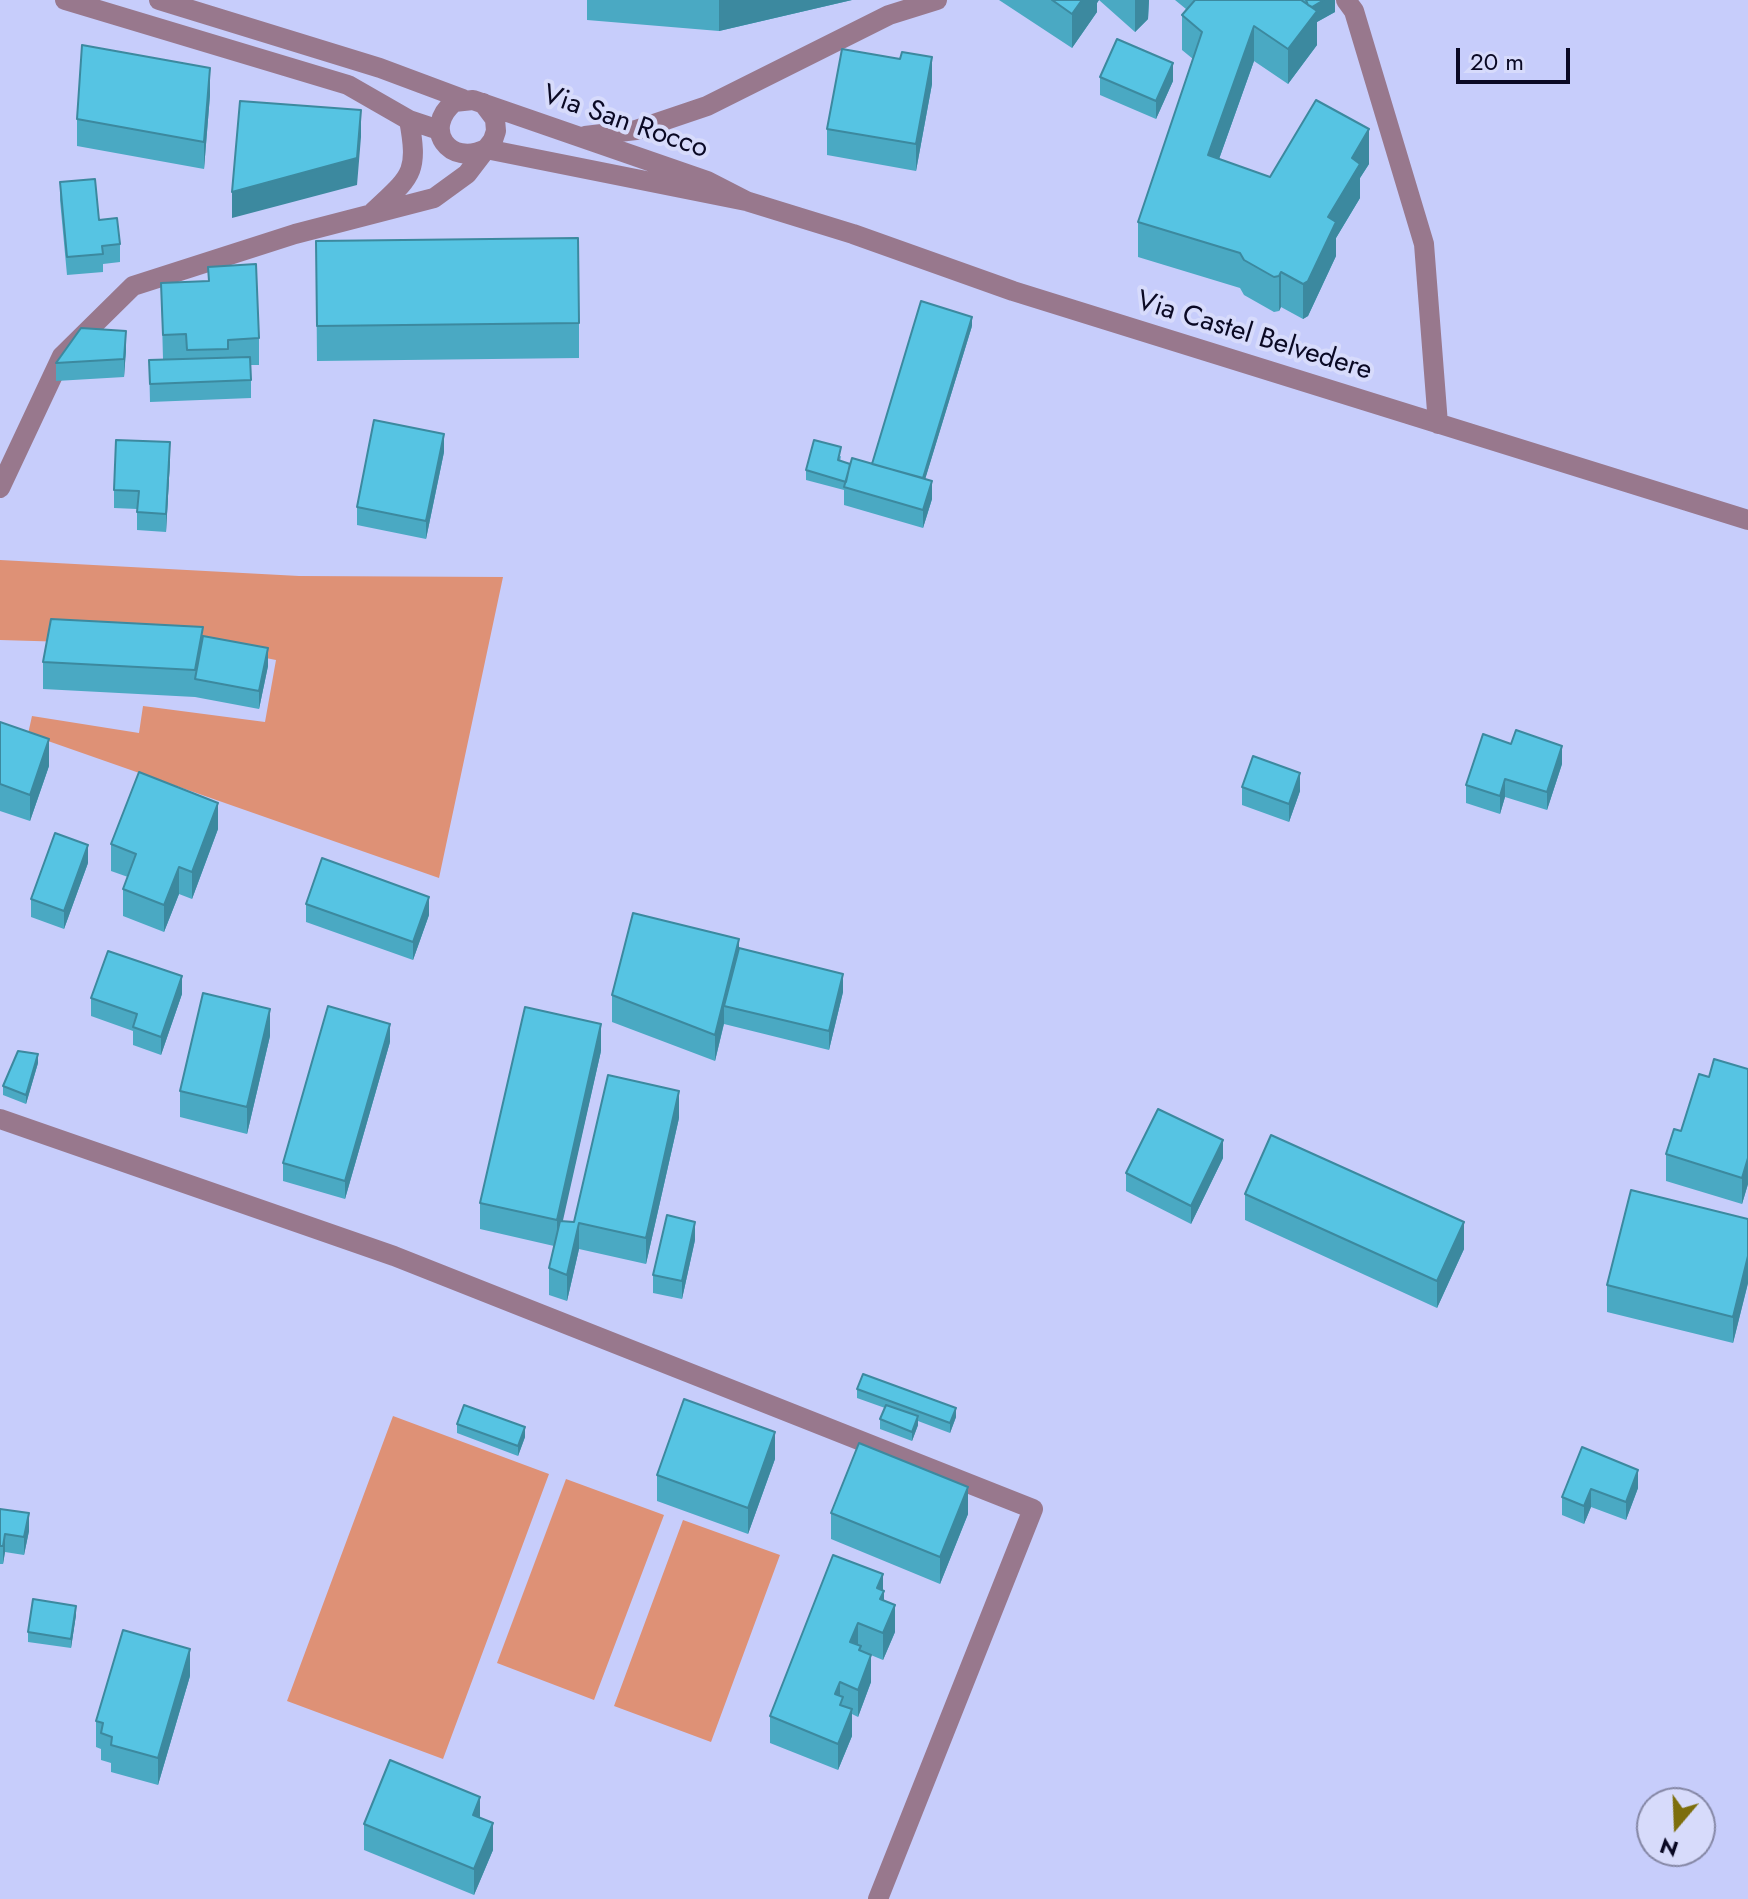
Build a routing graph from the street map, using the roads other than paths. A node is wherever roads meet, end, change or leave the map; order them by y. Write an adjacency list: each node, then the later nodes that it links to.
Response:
1 (65, 0): 6 (street)
2 (159, 0): 5 (street)
3 (937, 0): 8 (street)
4 (1346, 0): 12 (street)
5 (473, 101): 7 (street); 8 (street, Via San Rocco); 9 (street)
6 (409, 120): 7 (street); 11 (street)
7 (439, 130): 9 (street)
8 (581, 137): 10 (street, Via San Rocco)
9 (486, 149): 10 (street); 11 (street)
10 (746, 201): 12 (street, Via Castel Belvedere)
11 (373, 212): 13 (street)
12 (1438, 424): 14 (street, Via Castel Belvedere)
13 (0, 488)
14 (1748, 520)
15 (0, 1119): 16 (street)
16 (878, 1899)

